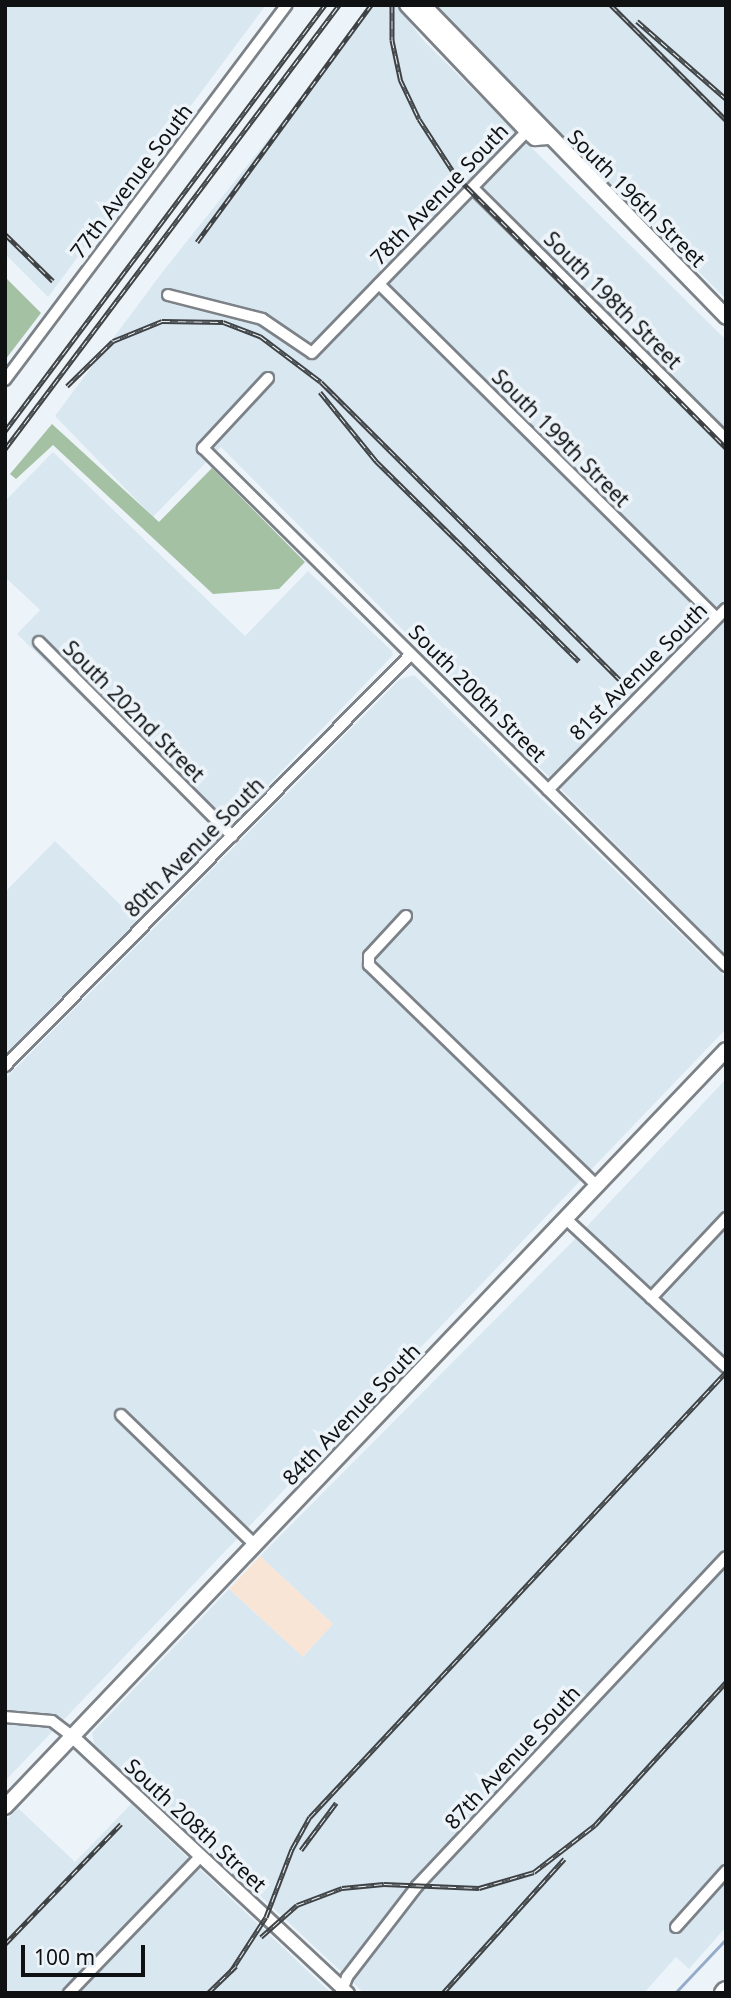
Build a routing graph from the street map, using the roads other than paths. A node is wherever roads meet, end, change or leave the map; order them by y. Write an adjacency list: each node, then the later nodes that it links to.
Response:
1 (287, 5): 12 (street, 77th Avenue South)
2 (407, 5): 4 (main road, South 196th Street)
3 (423, 5): 4 (main road, South 196th Street)
4 (454, 47): 5 (main road, South 196th Street); 6 (main road, South 196th Street)
5 (527, 131): 6 (main road, South 196th Street); 7 (street, 78th Avenue South)
6 (548, 137): 10 (main road, South 196th Street)
7 (473, 188): 8 (street, 78th Avenue South); 13 (street, South 198th Street)
8 (379, 284): 9 (street, 78th Avenue South); 15 (street, South 199th Street)
9 (168, 295)
10 (726, 317)
11 (268, 379): 17 (street, South 200th Street)
12 (5, 380)
13 (726, 439)
14 (726, 609): 15 (street, 81st Avenue South)
15 (716, 618): 18 (street, 81st Avenue South)
16 (39, 642): 19 (street, South 202nd Street)
17 (411, 654): 18 (street, South 200th Street); 19 (street, 80th Avenue South)
18 (548, 790): 21 (street, South 200th Street)
19 (232, 836): 23 (street, 80th Avenue South)
20 (406, 916): 24 (street)
21 (726, 966)
22 (726, 1049): 24 (main road, 84th Avenue South)
23 (7, 1062)
24 (597, 1186): 26 (main road, 84th Avenue South)
25 (726, 1218): 27 (street)
26 (566, 1219): 27 (street); 30 (main road, 84th Avenue South)
27 (651, 1298): 28 (street)
28 (726, 1367)
29 (121, 1415): 30 (street)
30 (255, 1545): 33 (main road, 84th Avenue South)
31 (726, 1557): 38 (street, 87th Avenue South)
32 (5, 1717): 33 (street, South 208th Street)
33 (73, 1737): 34 (main road, 84th Avenue South); 35 (street, South 208th Street)
34 (5, 1807)
35 (201, 1856): 38 (street, South 208th Street); 39 (street)
36 (726, 1871): 37 (street)
37 (676, 1927)
38 (344, 1991)
39 (69, 1993)

